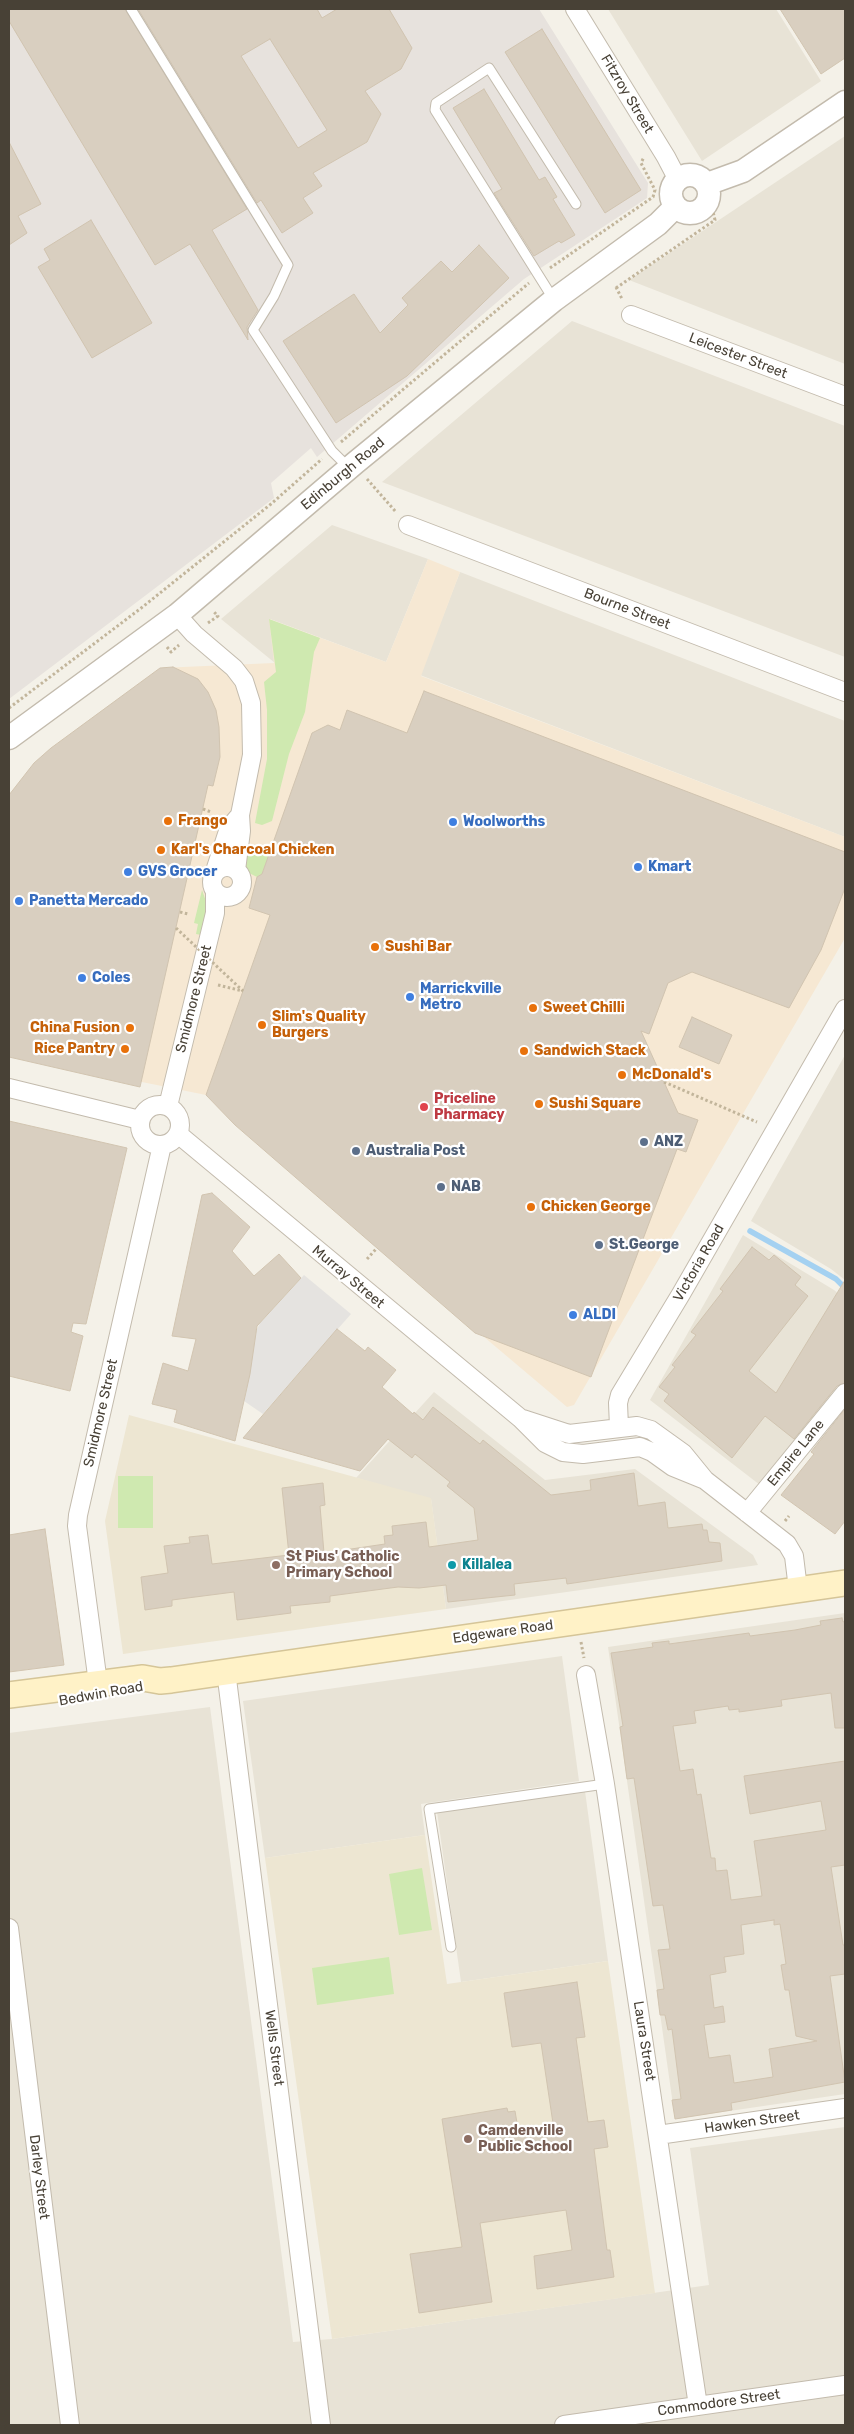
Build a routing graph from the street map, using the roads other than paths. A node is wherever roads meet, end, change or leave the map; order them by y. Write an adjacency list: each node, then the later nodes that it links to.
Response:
1 (131, 9): 11 (lane)
2 (575, 9): 4 (street, Fitzroy Street)
3 (845, 102): 5 (street)
4 (678, 180): 5 (street); 7 (street)
5 (708, 191): 7 (street)
6 (576, 204): 8 (lane)
7 (676, 207): 8 (street, Edinburgh Road)
8 (554, 300): 11 (street, Edinburgh Road)
9 (631, 315): 10 (street, Leicester Street)
10 (845, 396)
11 (352, 465): 13 (street, Edinburgh Road)
12 (408, 525): 14 (street, Bourne Street)
13 (177, 615): 15 (street, Edinburgh Road); 16 (street, Smidmore Street)
14 (845, 692)
15 (9, 738)
16 (240, 815): 17 (street, Smidmore Street); 18 (street, Smidmore Street)
17 (236, 870): 18 (street); 19 (street, Smidmore Street)
18 (214, 874): 19 (street, Smidmore Street)
19 (215, 892): 22 (street, Smidmore Street)
20 (845, 1009): 28 (street, Victoria Road)
21 (9, 1088): 23 (street)
22 (168, 1106): 23 (street); 24 (street)
23 (140, 1120): 25 (street)
24 (178, 1134): 25 (street); 27 (street, Murray Street)
25 (162, 1145): 36 (street, Smidmore Street)
26 (845, 1393): 30 (street, Empire Lane)
27 (520, 1418): 28 (street, Murray Street); 29 (street, Murray Street)
28 (619, 1427): 29 (street)
29 (705, 1480): 30 (street)
30 (747, 1513): 32 (street)
31 (845, 1583): 32 (main road, Edgeware Road)
32 (798, 1589): 33 (main road, Edgeware Road)
33 (226, 1671): 35 (main road, Edgeware Road); 47 (street, Wells Street)
34 (586, 1675): 39 (street, Laura Street)
35 (160, 1681): 36 (main road, Bedwin Road); 38 (main road, Bedwin Road)
36 (98, 1683): 37 (main road, Bedwin Road)
37 (9, 1694)
38 (9, 1709)
39 (605, 1784): 41 (lane); 43 (street, Laura Street)
40 (9, 1928): 46 (street, Darley Street)
41 (451, 1947)
42 (845, 2108): 43 (street, Hawken Street)
43 (658, 2135): 45 (street, Laura Street)
44 (845, 2385): 45 (street, Commodore Street)
45 (698, 2406): 48 (street, Commodore Street)
46 (70, 2425)
47 (321, 2425)
48 (564, 2425)

